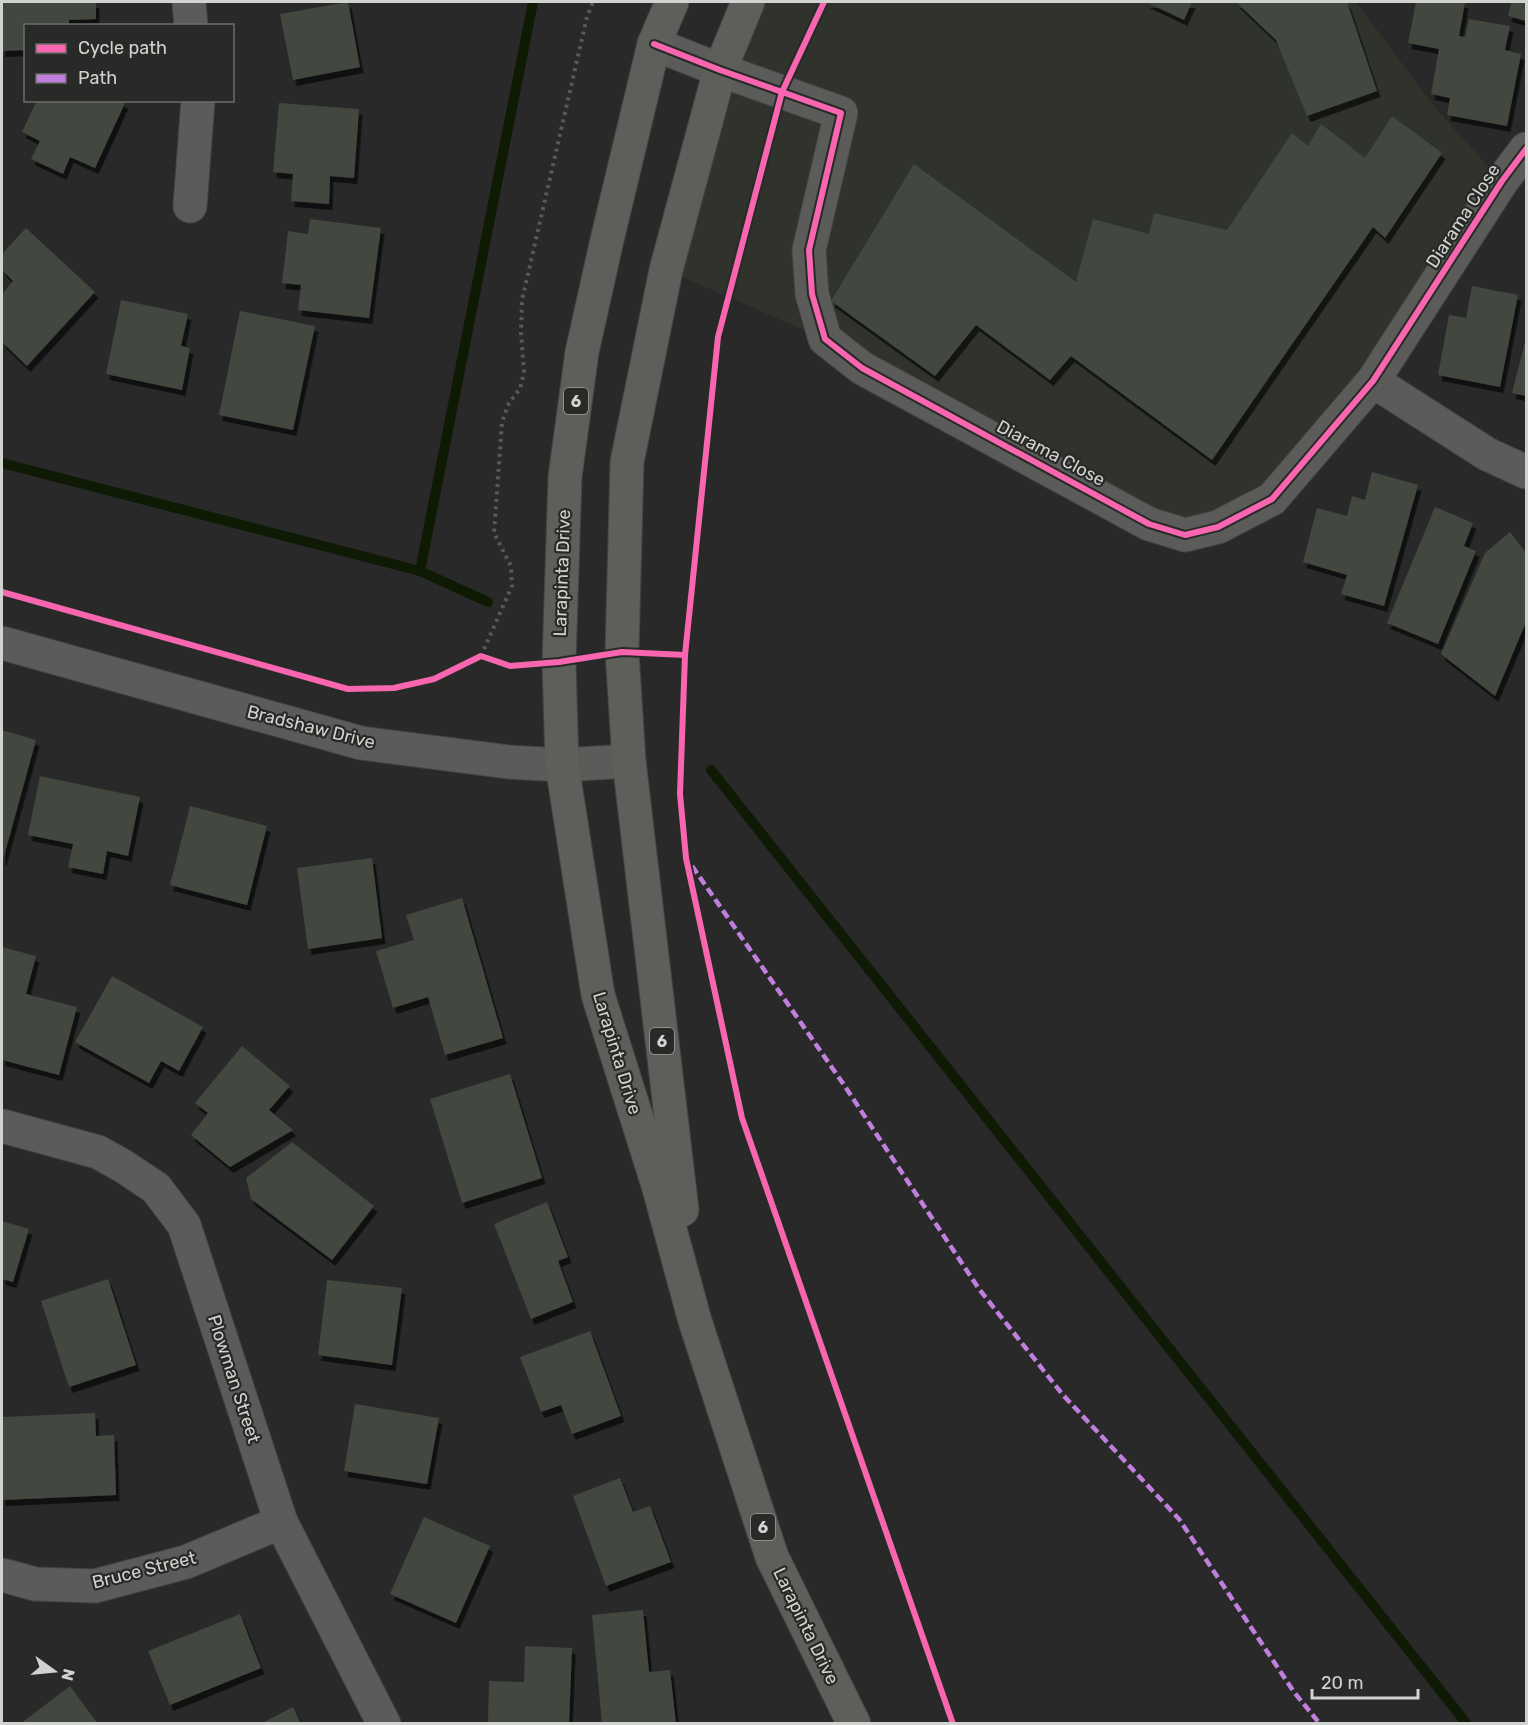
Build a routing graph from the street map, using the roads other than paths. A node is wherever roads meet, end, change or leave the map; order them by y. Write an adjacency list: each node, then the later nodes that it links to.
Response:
1 (189, 2): 4 (street)
2 (672, 2): 5 (main road, Larapinta Drive / 6)
3 (748, 2): 6 (main road, Larapinta Drive / 6)
4 (191, 24)
5 (654, 44): 6 (street, Diarama Close); 14 (main road, Larapinta Drive / 6)
6 (720, 70): 10 (street, Diarama Close); 13 (main road, Larapinta Drive / 6)
7 (198, 102): 9 (street)
8 (1527, 149): 10 (street, Diarama Close)
9 (190, 206)
10 (1373, 381): 11 (street)
11 (1527, 472)
12 (2, 644): 14 (street, Bradshaw Drive)
13 (628, 761): 14 (street, Bradshaw Drive); 16 (main road, Larapinta Drive / 6)
14 (562, 765): 16 (main road, Larapinta Drive / 6)
15 (2, 1126): 17 (street, Plowman Street)
16 (695, 1321): 20 (main road, Larapinta Drive / 6)
17 (281, 1522): 18 (street, Bruce Street); 19 (street, Plowman Street)
18 (2, 1575)
19 (384, 1724)
20 (854, 1724)

